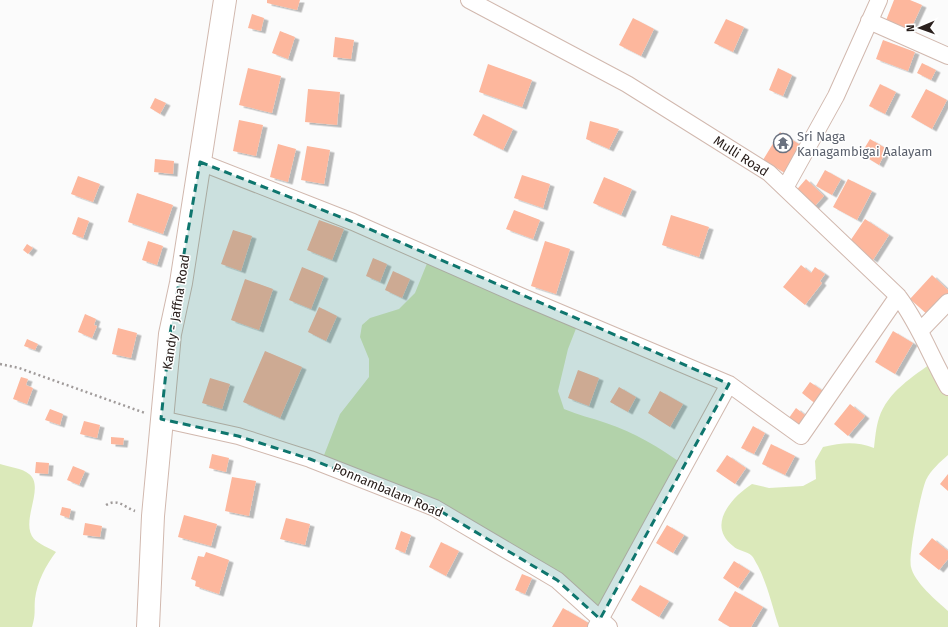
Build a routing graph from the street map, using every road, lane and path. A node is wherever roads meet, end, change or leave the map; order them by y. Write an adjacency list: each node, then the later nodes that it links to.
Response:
1 (225, 0): 6 (highway, Kandy - Jaffna Road)
2 (469, 0): 7 (street, Mulli Road)
3 (879, 0): 4 (street)
4 (869, 21): 5 (street); 7 (street)
5 (948, 56)
6 (200, 162): 12 (street); 14 (highway, Kandy - Jaffna Road)
7 (785, 188): 8 (street, Mulli Road)
8 (898, 296): 10 (street, Mulli Road); 12 (street)
9 (948, 302): 10 (street)
10 (920, 331): 13 (street, Mulli Road)
11 (0, 364): 14 (path)
12 (729, 384): 17 (street)
13 (948, 387)
14 (161, 419): 16 (highway, Kandy - Jaffna Road); 17 (street, Ponnambalam Road)
15 (106, 505): 16 (path)
16 (153, 516): 18 (highway, Kandy - Jaffna Road)
17 (602, 624)
18 (148, 627)

